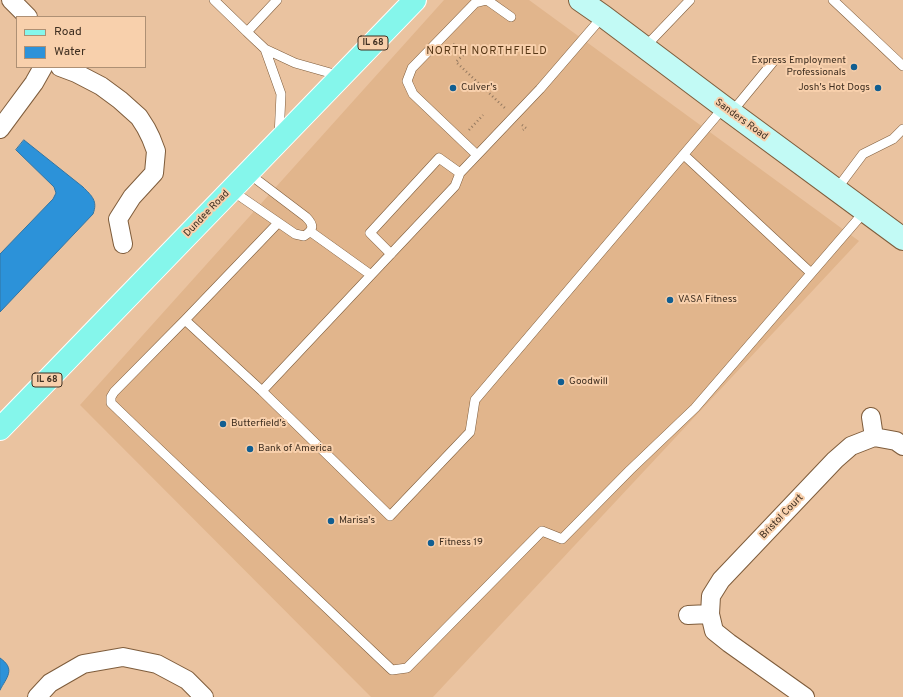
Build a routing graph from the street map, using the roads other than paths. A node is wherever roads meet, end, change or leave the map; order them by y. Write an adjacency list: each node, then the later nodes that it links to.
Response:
1 (11, 0): 8 (street)
2 (214, 0): 11 (lane)
3 (277, 0): 11 (lane)
4 (414, 0): 18 (main road, Dundee Road / IL 68)
5 (690, 0): 12 (lane)
6 (834, 0): 15 (lane)
7 (582, 1): 9 (main road, Sanders Road)
8 (27, 16)
9 (604, 16): 12 (main road, Sanders Road); 24 (lane)
10 (512, 17): 24 (lane)
11 (247, 32): 13 (lane)
12 (645, 48): 19 (main road, Sanders Road)
13 (265, 49): 18 (lane); 22 (lane)
14 (773, 62): 19 (lane)
15 (903, 66)
16 (42, 68): 20 (street)
17 (63, 68): 33 (street)
18 (341, 76): 22 (main road, Dundee Road / IL 68)
19 (728, 110): 23 (lane); 28 (main road, Sanders Road)
20 (0, 129)
21 (903, 129): 28 (lane)
22 (279, 140): 25 (main road, Dundee Road / IL 68)
23 (684, 155): 35 (lane); 38 (lane)
24 (477, 156): 26 (lane)
25 (248, 172): 27 (main road, Dundee Road / IL 68); 31 (lane)
26 (460, 173): 34 (lane); 34 (lane)
27 (231, 190): 30 (lane); 40 (main road, Dundee Road / IL 68)
28 (836, 190): 29 (main road, Sanders Road)
29 (865, 211): 32 (main road, Sanders Road); 35 (lane)
30 (278, 223): 31 (lane); 37 (lane)
31 (311, 232): 36 (lane)
32 (903, 239)
33 (123, 244)
34 (391, 254): 36 (lane)
35 (811, 273): 37 (lane)
36 (371, 275): 38 (lane)
37 (185, 320): 38 (lane)
38 (262, 391)
39 (871, 417): 41 (street)
40 (0, 429)
41 (874, 437): 42 (street); 43 (street, Bristol Court)
42 (903, 446)
43 (710, 614): 44 (street); 47 (street, Bristol Court)
44 (688, 615)
45 (36, 697): 46 (street)
46 (204, 697)
47 (805, 697)

